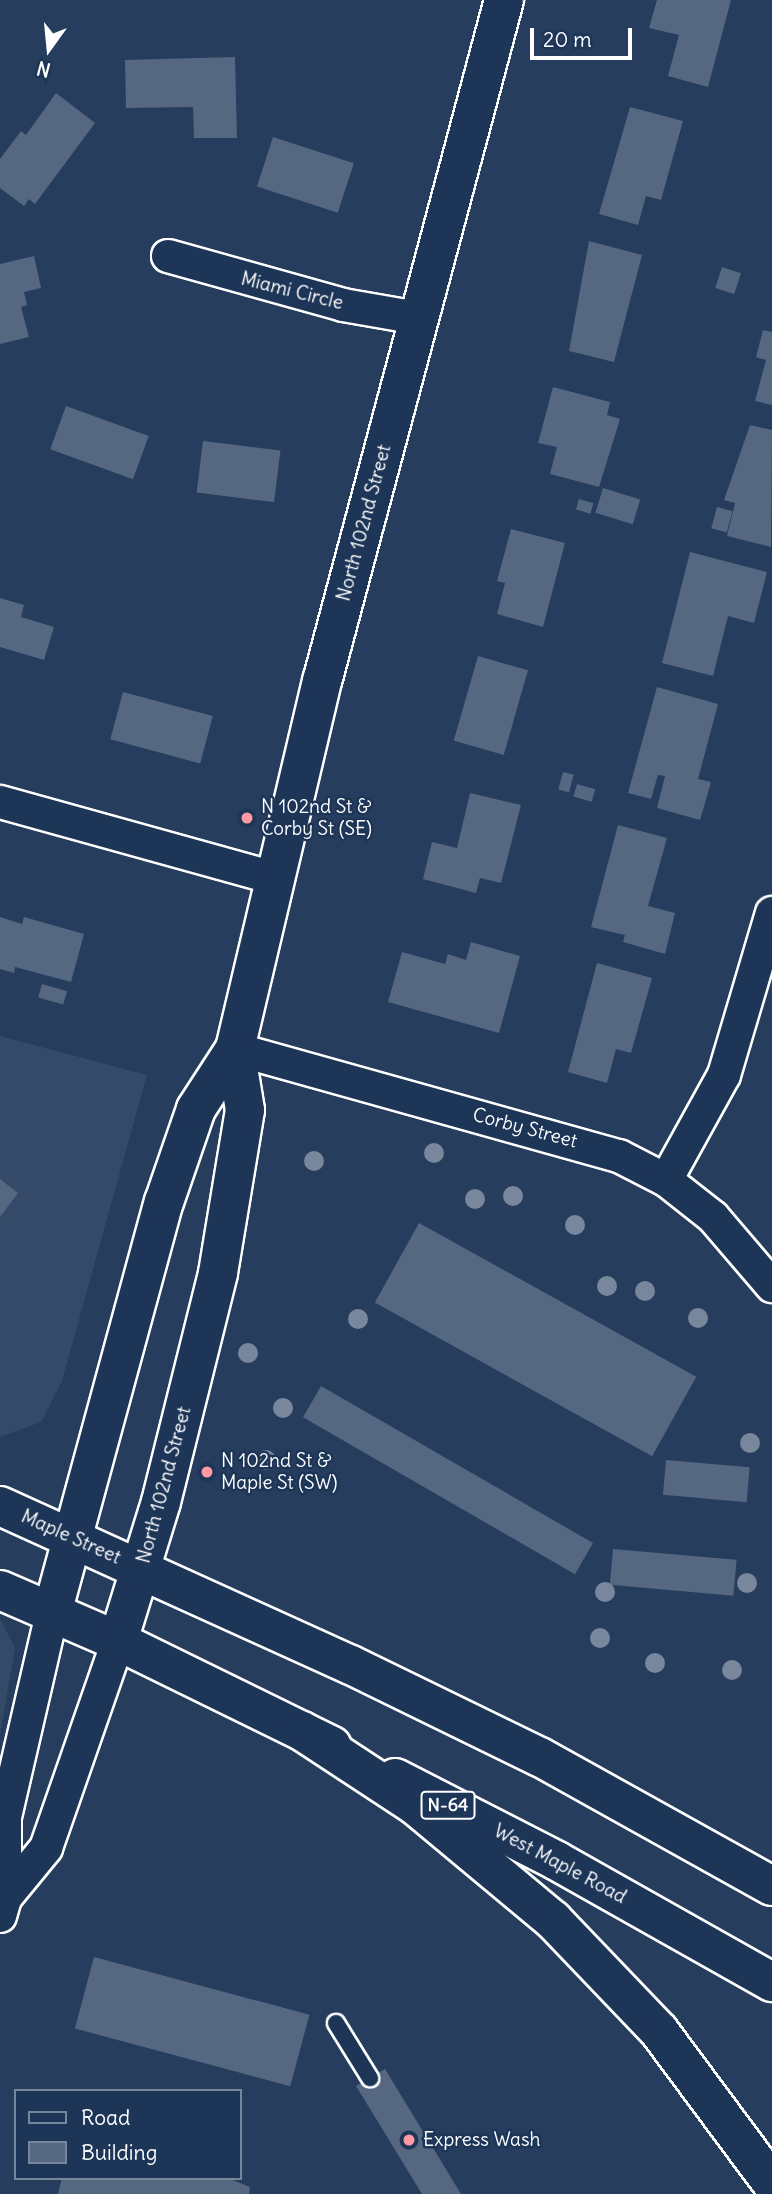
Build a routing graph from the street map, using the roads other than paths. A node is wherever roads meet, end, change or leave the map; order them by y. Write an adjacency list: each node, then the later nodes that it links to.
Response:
1 (504, 0): 3 (main road, North 102nd Street)
2 (168, 256): 3 (street, Miami Circle)
3 (418, 318): 5 (main road, North 102nd Street)
4 (0, 802): 5 (street)
5 (274, 878): 7 (main road, North 102nd Street)
6 (772, 913): 8 (street)
7 (235, 1049): 8 (street, Corby Street); 11 (main road, North 102nd Street); 12 (main road, North 102nd Street)
8 (666, 1180): 9 (street, Corby Street)
9 (772, 1286)
10 (0, 1506): 11 (main road, Maple Street)
11 (73, 1538): 12 (main road, Maple Street); 14 (main road, North 102nd Street)
12 (142, 1568): 15 (main road, North 102nd Street); 17 (main road)
13 (0, 1590): 14 (main road, N-64)
14 (52, 1613): 15 (main road, N-64); 18 (street, North 102nd Street)
15 (118, 1641): 16 (main road, West Maple Road / N-64); 18 (street, North 102nd Street)
16 (302, 1731): 19 (main road, West Maple Road / N-64); 22 (main road)
17 (772, 1886)
18 (3, 1907)
19 (772, 1982)
20 (336, 2022): 21 (lane)
21 (370, 2078)
22 (772, 2182)

